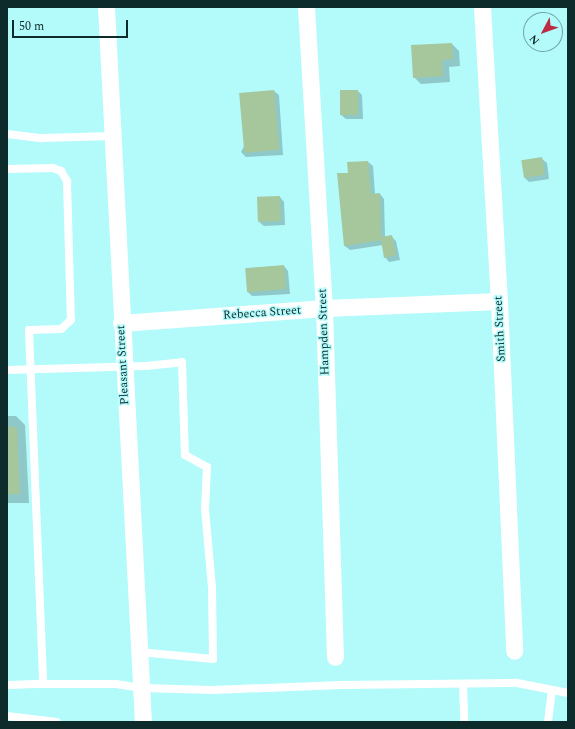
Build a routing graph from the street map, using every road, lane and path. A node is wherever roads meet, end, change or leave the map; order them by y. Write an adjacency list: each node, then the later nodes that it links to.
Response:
1 (106, 7): 5 (street, Pleasant Street)
2 (306, 7): 8 (street, Hampden Street)
3 (482, 7): 7 (street, Smith Street)
4 (7, 134): 5 (lane)
5 (112, 136): 9 (street, Pleasant Street)
6 (7, 169): 11 (lane)
7 (499, 301): 8 (street, Rebecca Street); 13 (street, Smith Street)
8 (324, 308): 9 (street, Rebecca Street); 15 (street, Hampden Street)
9 (121, 323): 10 (street, Pleasant Street)
10 (123, 366): 11 (lane); 14 (street, Pleasant Street); 14 (lane)
11 (30, 369): 12 (lane); 16 (lane)
12 (7, 370)
13 (514, 651)
14 (139, 652): 19 (street, Pleasant Street)
15 (336, 657)
16 (43, 684): 18 (lane); 19 (lane)
17 (463, 684): 19 (lane); 20 (lane); 25 (lane)
18 (7, 685)
19 (141, 688): 24 (street, Pleasant Street)
20 (552, 690): 21 (lane); 26 (lane)
21 (568, 693)
22 (7, 716): 23 (lane)
23 (57, 722)
24 (143, 722)
25 (464, 722)
26 (548, 722)

